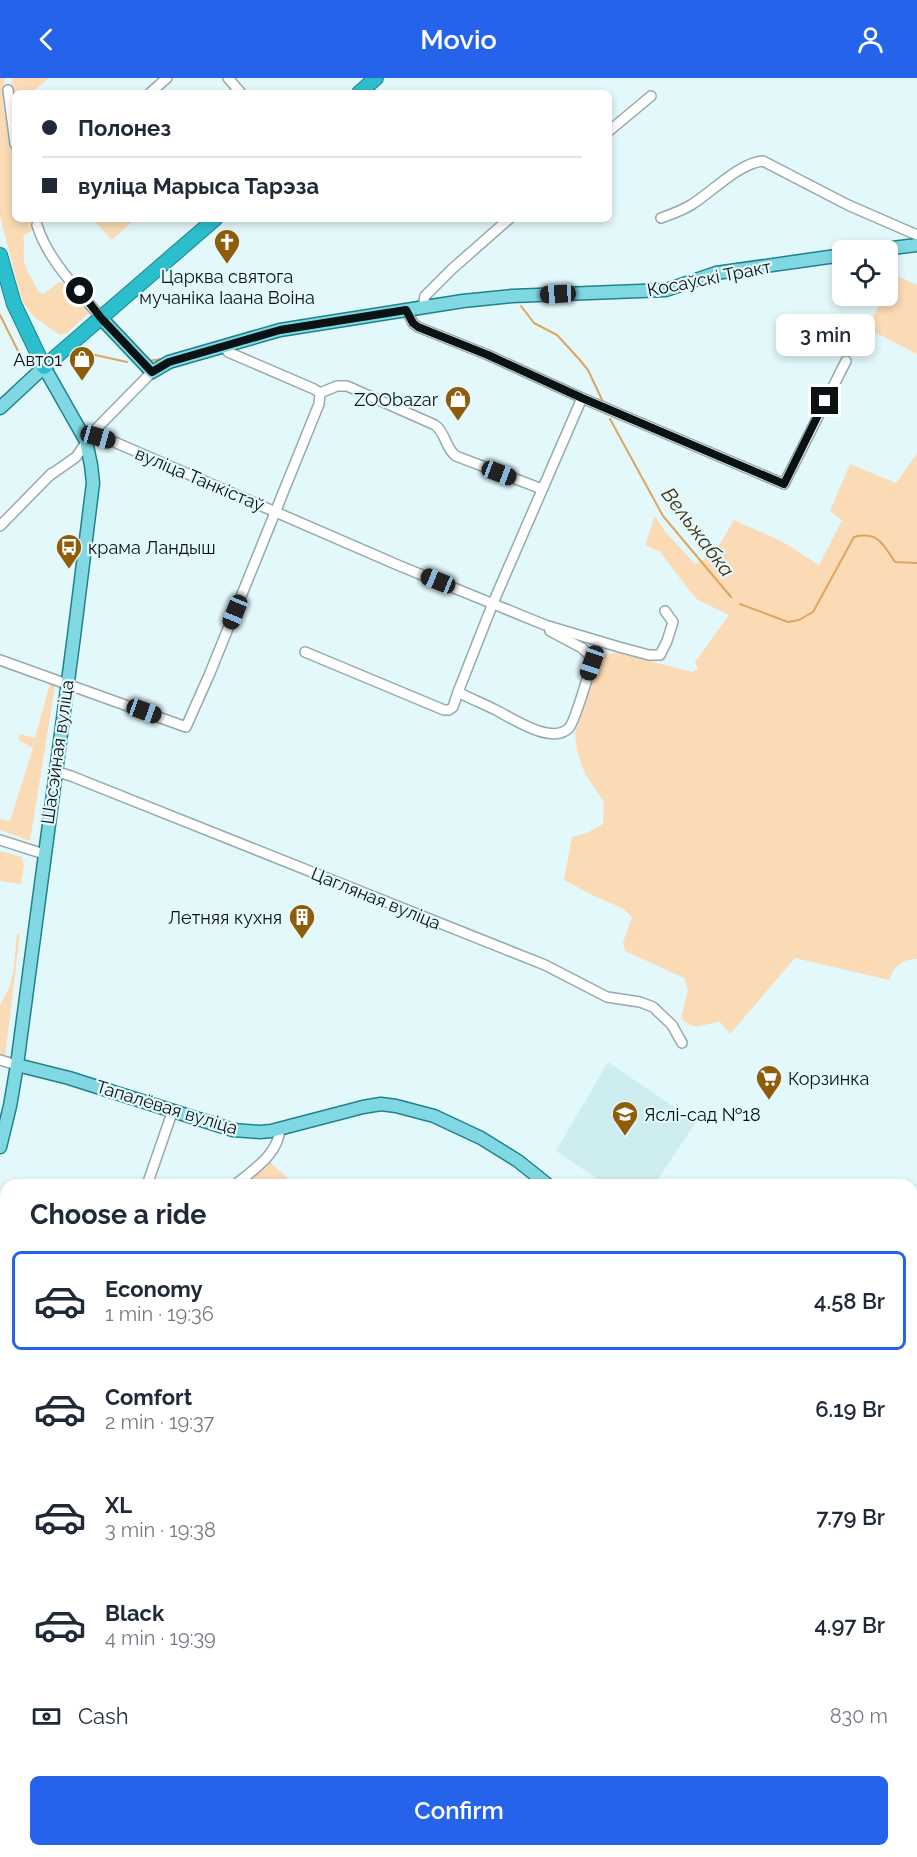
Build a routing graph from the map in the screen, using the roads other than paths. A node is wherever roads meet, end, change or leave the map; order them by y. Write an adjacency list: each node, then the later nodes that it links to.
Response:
1 (167, 78): 5 (street)
2 (228, 78): 6 (street)
3 (374, 79): 7 (highway)
4 (8, 90): 9 (street)
5 (153, 90)
6 (238, 90)
7 (362, 90)
8 (651, 96): 10 (street)
9 (12, 121)
10 (612, 128)
11 (661, 218): 15 (street)
12 (39, 222): 22 (street)
13 (212, 222): 22 (highway)
14 (506, 222): 20 (street)
15 (917, 235)
16 (917, 245): 17 (main road)
17 (898, 247)
18 (0, 255): 25 (highway)
19 (832, 257): 20 (main road, Косаўскі Тракт)
20 (423, 308): 21 (main road, Косаўскі Тракт)
21 (406, 310): 23 (main road, Косаўскі Тракт); 28 (street)
22 (101, 318): 25 (highway); 26 (main road)
23 (224, 346): 26 (main road, Косаўскі Тракт); 27 (street)
24 (846, 361): 28 (street)
25 (44, 367): 29 (main road); 30 (main road, Шасэйная вуліца)
26 (152, 372): 30 (street, Косаўскі Тракт)
27 (320, 393): 31 (street); 32 (street, вуліца Танкістаў)
28 (582, 398): 31 (street)
29 (0, 408)
30 (89, 438): 32 (street, вуліца Танкістаў); 33 (street, Косаўскі Тракт); 39 (main road, Шасэйная вуліца)
31 (542, 489): 34 (street)
32 (276, 511): 34 (street, вуліца Танкістаў); 39 (street, вуліца Танкістаў)
33 (0, 526)
34 (493, 603): 36 (street, вуліца Танкістаў); 40 (street)
35 (665, 611): 36 (street, вуліца Танкістаў)
36 (545, 625): 40 (street, вуліца Танкістаў)
37 (305, 652): 40 (street)
38 (0, 660): 39 (street)
39 (67, 684): 41 (main road, Шасэйная вуліца)
40 (458, 692)
41 (56, 771): 43 (main road, Шасэйная вуліца); 44 (street, Цагляная вуліца)
42 (0, 840): 43 (street)
43 (44, 854): 46 (main road, Шасэйная вуліца)
44 (682, 1043)
45 (0, 1060): 46 (street)
46 (17, 1065): 47 (main road, Тапалёвая вуліца); 49 (main road, Шасэйная вуліца)
47 (173, 1110): 48 (main road, Тапалёвая вуліца); 50 (street)
48 (280, 1128): 51 (street); 52 (main road, Тапалёвая вуліца)
49 (0, 1147)
50 (149, 1179)
51 (243, 1179)
52 (540, 1179)

